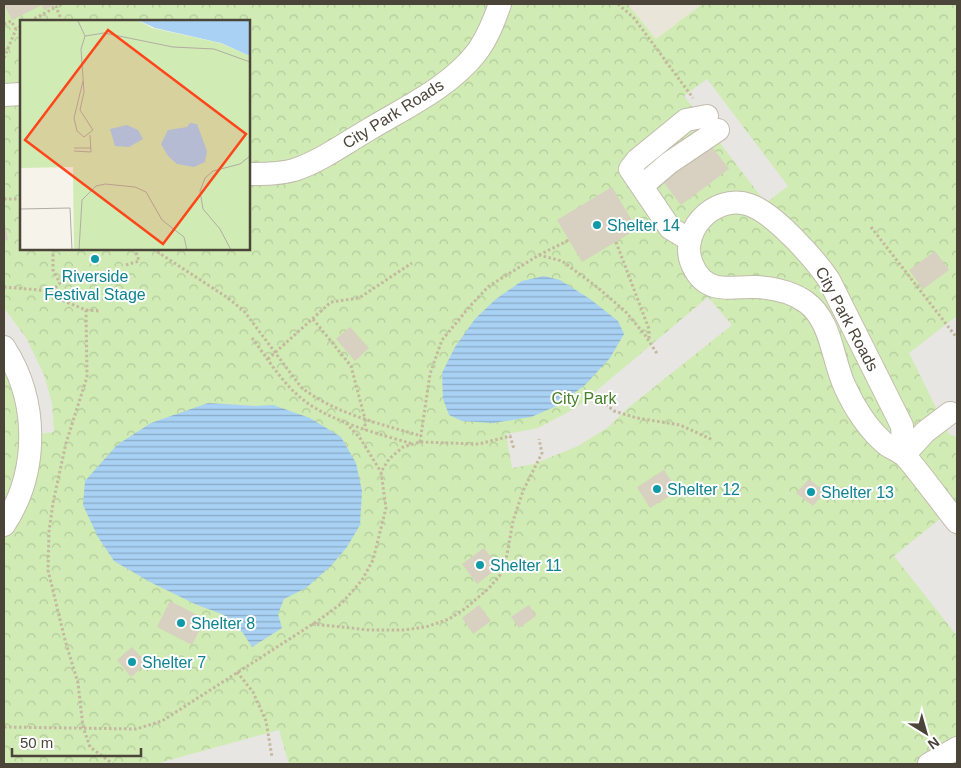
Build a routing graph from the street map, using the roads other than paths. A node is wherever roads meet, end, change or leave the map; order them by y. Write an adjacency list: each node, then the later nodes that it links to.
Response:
1 (500, 4): 5 (lane, City Park Roads)
2 (20, 94): 3 (lane)
3 (4, 95)
4 (712, 123): 6 (lane)
5 (250, 174)
6 (690, 240): 9 (lane, City Park Roads); 9 (lane, City Park Roads)
7 (4, 347): 11 (lane)
8 (950, 413): 9 (lane)
9 (904, 455): 10 (lane, City Park Roads)
10 (957, 522)
11 (4, 526)
12 (957, 748): 13 (lane)
13 (929, 764)

